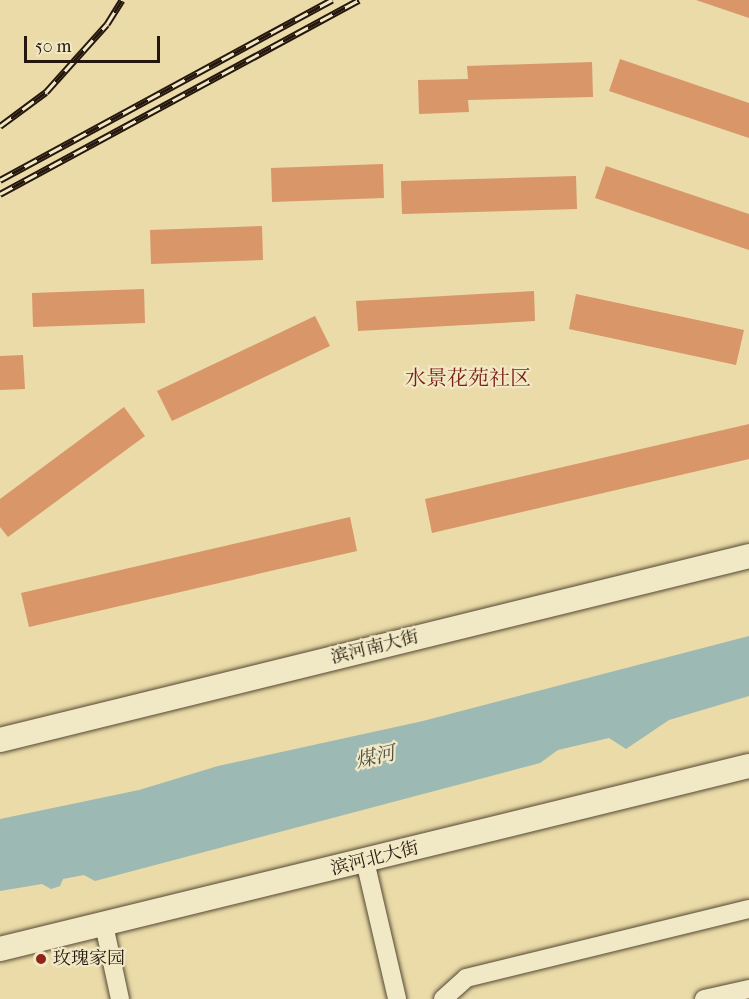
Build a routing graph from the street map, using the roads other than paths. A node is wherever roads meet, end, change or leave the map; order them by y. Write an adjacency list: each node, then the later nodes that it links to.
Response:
1 (749, 556): 2 (main road, 滨河南大街)
2 (0, 740)
3 (749, 766): 4 (main road, 滨河北大街)
4 (365, 861): 6 (main road, 滨河北大街); 10 (street)
5 (749, 909): 11 (street)
6 (104, 925): 7 (main road, 滨河北大街); 9 (street)
7 (0, 949)
8 (749, 989): 12 (street)
9 (120, 999)
10 (397, 999)
11 (443, 999)
12 (704, 999)

